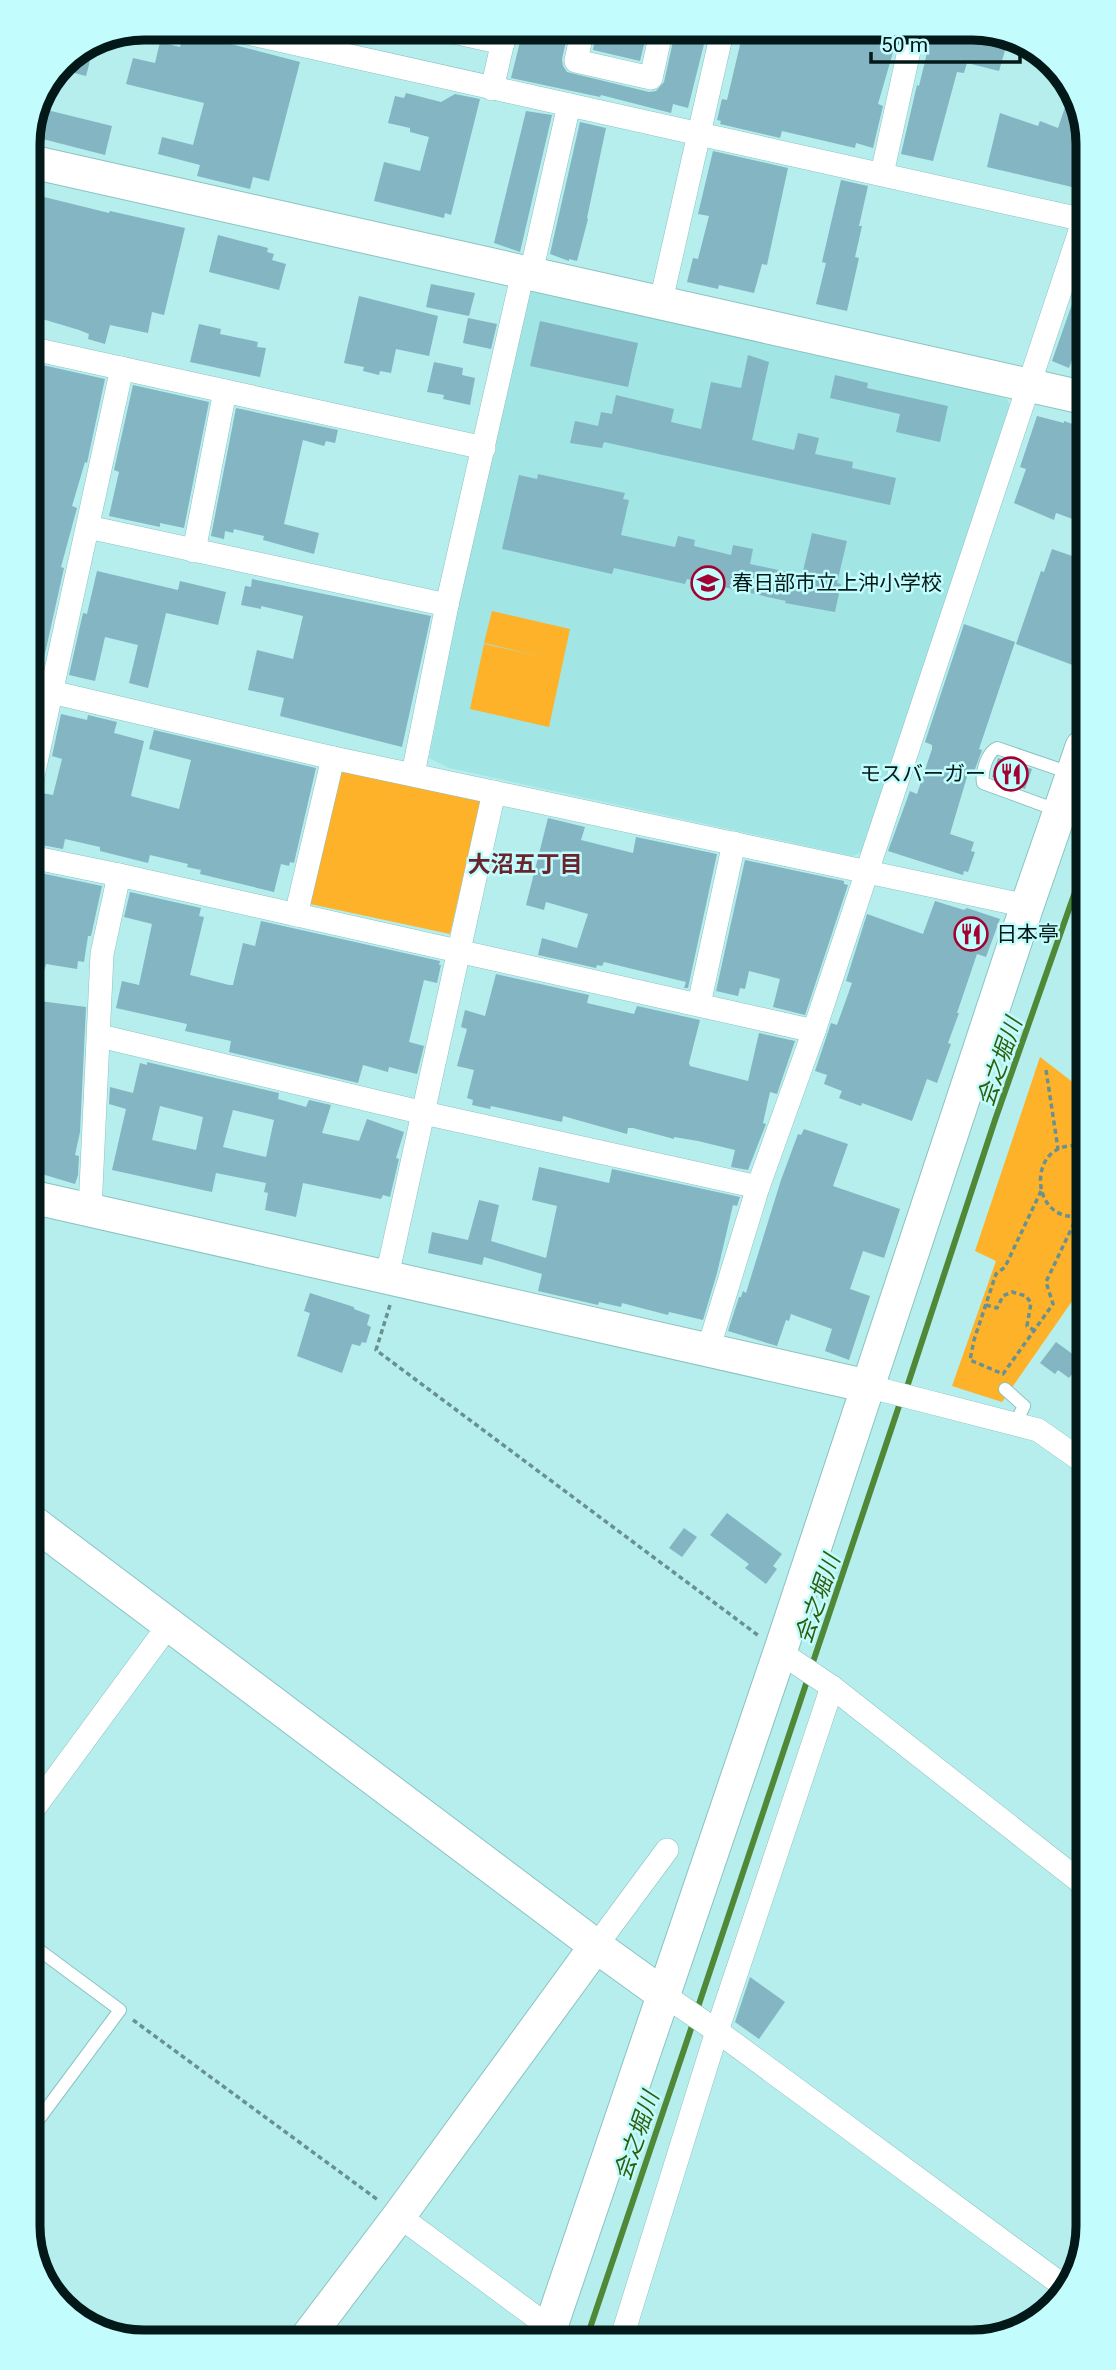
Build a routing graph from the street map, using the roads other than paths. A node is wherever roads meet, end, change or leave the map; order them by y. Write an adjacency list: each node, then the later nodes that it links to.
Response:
1 (278, 40): 7 (street)
2 (503, 40): 7 (street)
3 (580, 40): 4 (street)
4 (659, 40)
5 (720, 40): 9 (street)
6 (911, 40): 11 (street)
7 (492, 89): 8 (street)
8 (569, 106): 9 (street); 14 (street)
9 (698, 134): 11 (street); 15 (street)
10 (40, 164): 14 (street)
11 (882, 174): 12 (street)
12 (1076, 218)
13 (1076, 243): 18 (street)
14 (527, 273): 15 (street); 21 (street)
15 (661, 301): 18 (street)
16 (40, 350): 17 (street)
17 (122, 368): 19 (street); 22 (street)
18 (1029, 384): 20 (street); 34 (street)
19 (225, 391): 21 (street); 23 (street)
20 (1076, 396)
21 (484, 448): 24 (street)
22 (88, 527): 23 (street); 25 (street)
23 (194, 551): 24 (street)
24 (447, 605): 29 (street)
25 (41, 689): 26 (street)
26 (333, 758): 29 (street); 37 (street)
27 (1076, 760): 31 (lane)
28 (1076, 762): 31 (street)
29 (413, 774): 30 (street)
30 (494, 792): 32 (street); 38 (street)
31 (1052, 820): 36 (street)
32 (734, 843): 34 (street); 39 (street)
33 (40, 859): 35 (street)
34 (867, 872): 36 (street); 40 (street)
35 (119, 875): 37 (street); 41 (street)
36 (1027, 906): 48 (street)
37 (296, 915): 38 (street)
38 (459, 951): 39 (street); 42 (street)
39 (699, 1004): 40 (street)
40 (814, 1031): 43 (street)
41 (100, 1036): 42 (street); 45 (street)
42 (424, 1113): 43 (street); 46 (street)
43 (758, 1187): 47 (street)
44 (40, 1199): 45 (street)
45 (90, 1210): 46 (street)
46 (392, 1277): 47 (street)
47 (708, 1350): 48 (street)
48 (878, 1389): 50 (street); 54 (street)
49 (1004, 1389): 50 (lane)
50 (1015, 1424): 51 (street)
51 (1076, 1457)
52 (40, 1528): 53 (street)
53 (168, 1626): 56 (street); 59 (street)
54 (792, 1660): 55 (street); 61 (street)
55 (832, 1687): 58 (street); 62 (street)
56 (40, 1800)
57 (667, 1850): 59 (street)
58 (1076, 1878)
59 (596, 1946): 61 (street); 64 (street)
60 (40, 1951): 63 (lane)
61 (677, 2003): 62 (street); 68 (street)
62 (717, 2031): 65 (street); 69 (street)
63 (40, 2118)
64 (399, 2216): 66 (street); 67 (street)
65 (1059, 2283)
66 (313, 2330)
67 (545, 2330)
68 (549, 2330)
69 (624, 2330)

